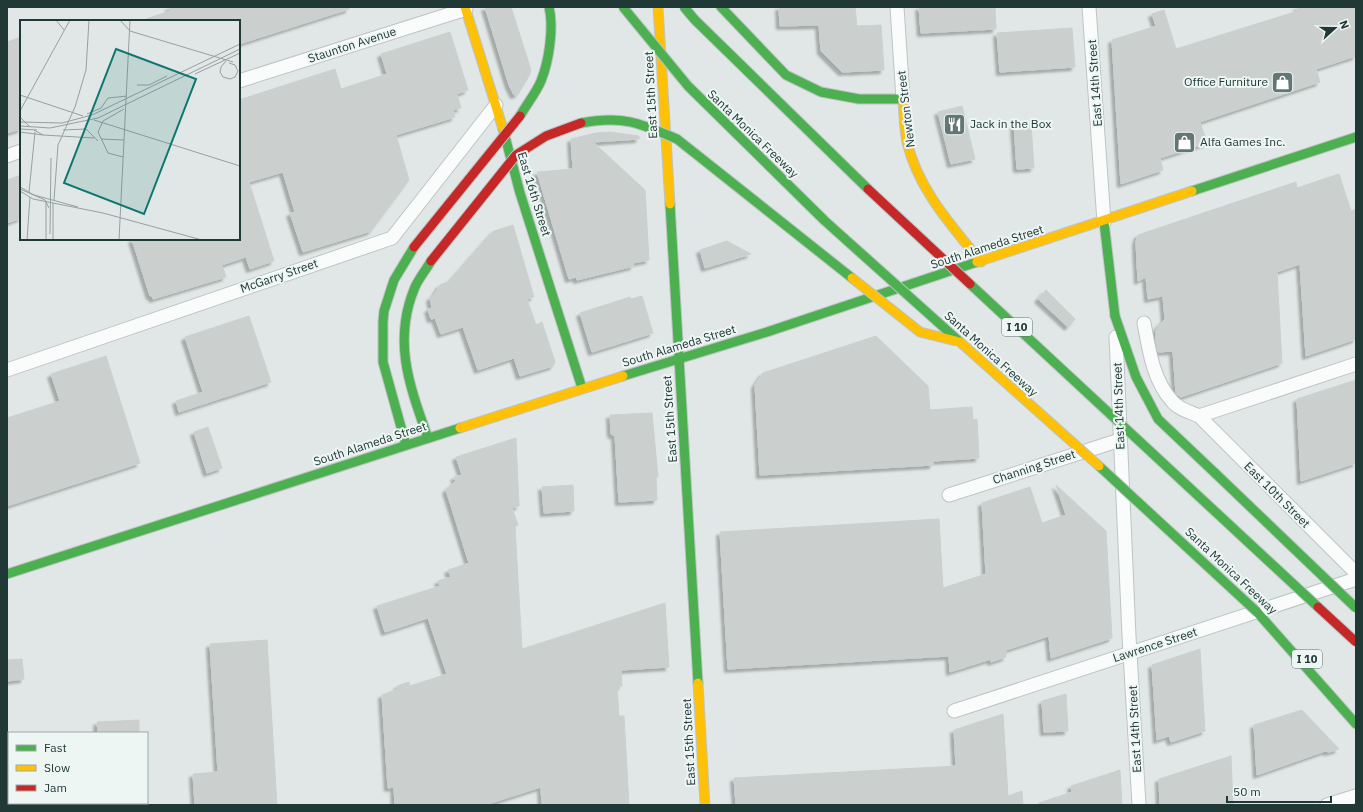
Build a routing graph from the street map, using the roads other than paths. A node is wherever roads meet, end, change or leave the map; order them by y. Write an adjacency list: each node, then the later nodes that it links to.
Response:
1 (549, 7): 27 (main road, bridge)
2 (623, 7): 19 (main road, Santa Monica Freeway / I 10, bridge)
3 (658, 7): 20 (main road, East 15th Street)
4 (684, 7): 34 (main road, I 10, bridge)
5 (721, 7): 10 (main road)
6 (897, 7): 10 (street, Newton Street)
7 (466, 8): 9 (street, Staunton Avenue); 11 (main road, East 16th Street)
8 (1092, 8): 15 (street, East 14th Street)
9 (240, 81)
10 (903, 99): 16 (main road, Newton Street)
11 (496, 105): 22 (street, McGarry Street); 23 (main road, East 16th Street)
12 (1356, 137): 15 (main road, South Alameda Street)
13 (20, 151): 14 (street)
14 (7, 156)
15 (1104, 222): 16 (main road, South Alameda Street); 17 (main road, East 14th Street)
16 (981, 262): 20 (main road, South Alameda Street)
17 (1115, 316): 26 (street, East 14th Street); 32 (main road, bridge)
18 (1144, 323): 24 (street)
19 (959, 342): 25 (main road, bridge); 33 (main road, Santa Monica Freeway / I 10, bridge)
20 (678, 358): 23 (main road, South Alameda Street); 40 (main road, East 15th Street)
21 (1356, 364): 24 (street)
22 (7, 370)
23 (582, 388): 25 (main road, South Alameda Street)
24 (1199, 416): 29 (street, East 10th Street)
25 (428, 438): 27 (main road, South Alameda Street)
26 (1120, 440): 28 (street, Channing Street); 35 (street, East 14th Street)
27 (406, 445): 30 (main road, South Alameda Street)
28 (949, 495)
29 (1356, 573)
30 (7, 574)
31 (1356, 579): 35 (street, Lawrence Street)
32 (1356, 608)
33 (1257, 612): 36 (main road, Santa Monica Freeway / I 10); 38 (main road)
34 (1356, 642)
35 (1130, 653): 37 (street, Lawrence Street); 41 (street, East 14th Street)
36 (1333, 683)
37 (954, 711)
38 (1356, 724)
39 (1356, 796): 42 (street)
40 (705, 805)
41 (1139, 805)
42 (1327, 805)

